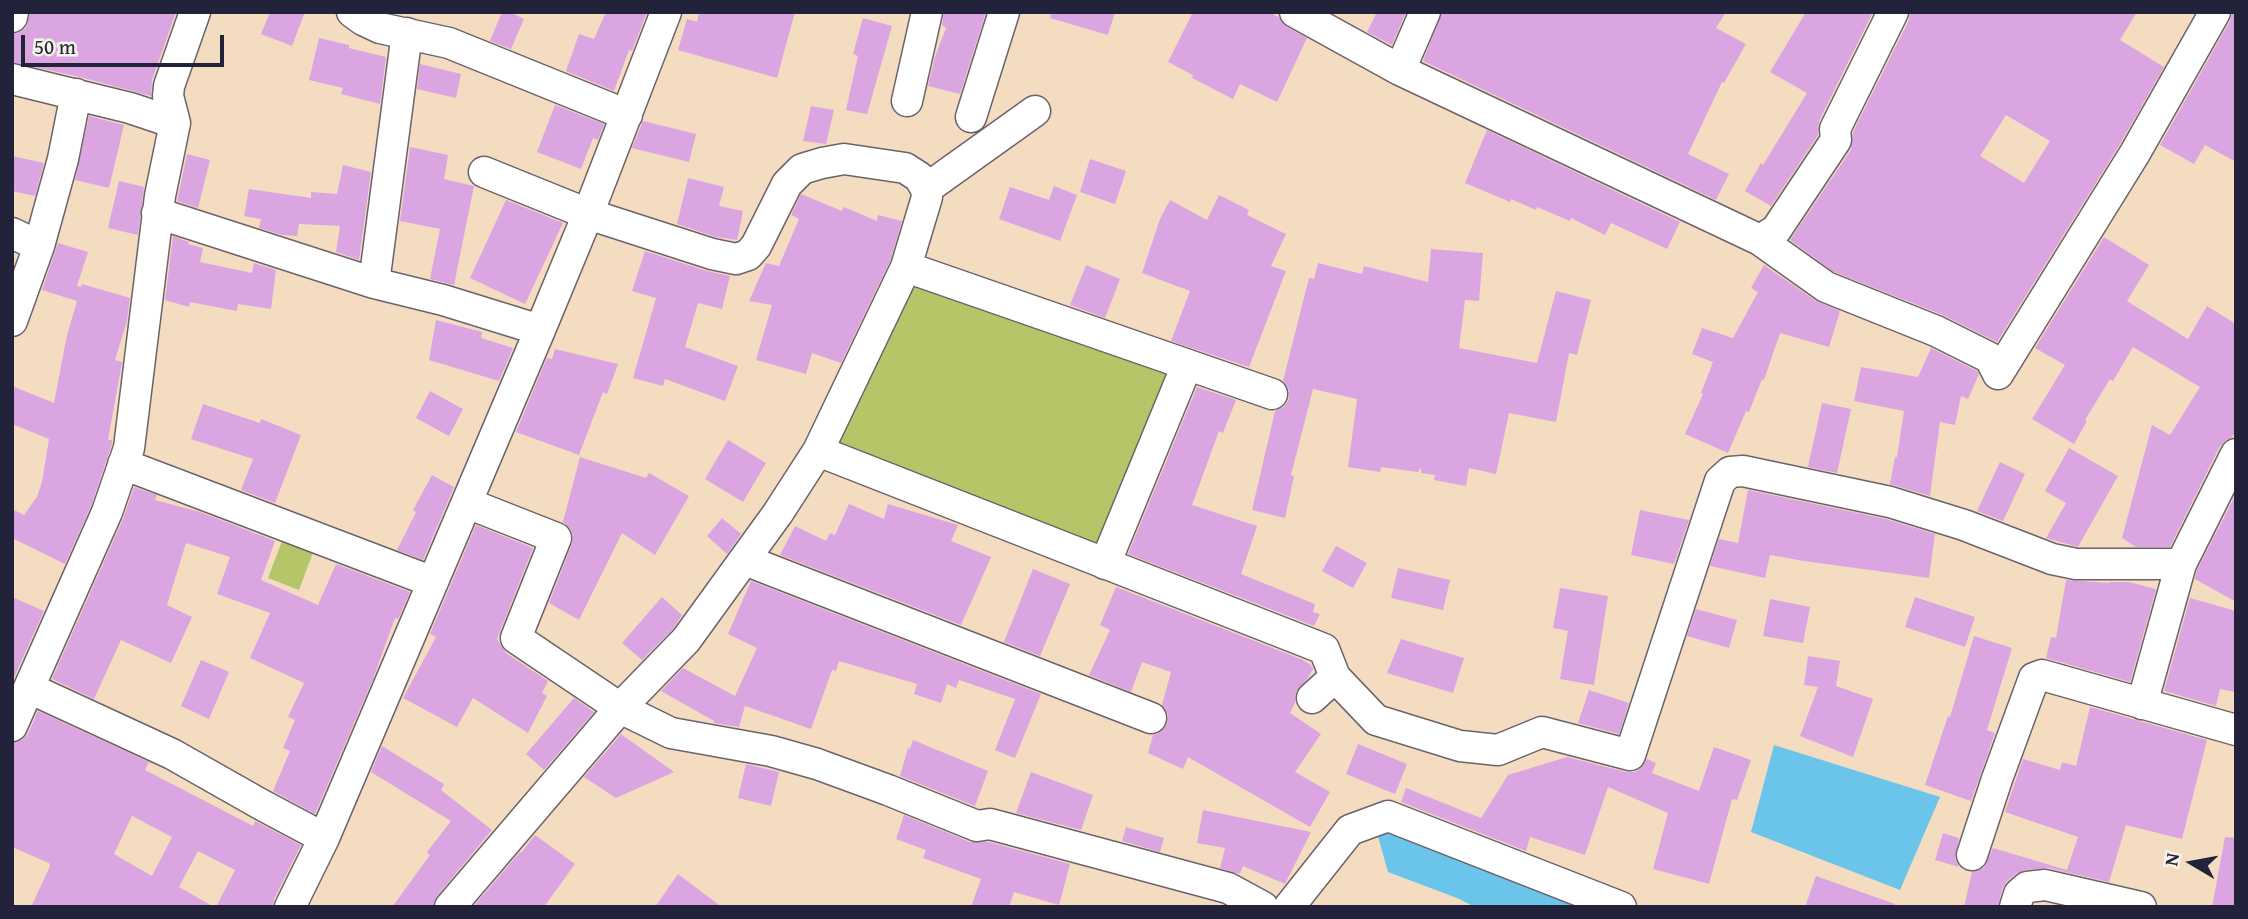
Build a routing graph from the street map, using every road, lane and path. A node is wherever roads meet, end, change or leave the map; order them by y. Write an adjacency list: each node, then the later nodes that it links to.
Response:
1 (195, 12): 18 (street)
2 (352, 12): 10 (street)
3 (666, 12): 16 (street)
4 (927, 12): 14 (street)
5 (1004, 12): 17 (street)
6 (1294, 12): 11 (street)
7 (1425, 12): 11 (street)
8 (1893, 12): 24 (street)
9 (2215, 12): 24 (street)
10 (407, 33): 16 (street); 26 (street)
11 (1400, 70): 24 (street)
12 (12, 79): 13 (street)
13 (76, 94): 18 (street); 23 (street)
14 (907, 102)
15 (1035, 111): 20 (street)
16 (627, 115): 22 (street)
17 (971, 117)
18 (175, 123): 21 (street)
19 (484, 172): 22 (street)
20 (926, 189): 22 (street); 25 (street)
21 (157, 214): 26 (street); 33 (street)
22 (588, 215): 28 (street)
23 (25, 239): 27 (street)
24 (1760, 240)
25 (906, 267): 29 (street); 31 (street)
26 (374, 284): 28 (street)
27 (12, 321)
28 (540, 330): 34 (street)
29 (1187, 365): 30 (street); 36 (street)
30 (1272, 394)
31 (818, 451): 35 (street); 36 (street)
32 (2236, 454): 37 (street)
33 (123, 464): 38 (street); 40 (street)
34 (467, 503): 38 (street); 43 (street)
35 (745, 560): 43 (street); 44 (street)
36 (1105, 564): 39 (street)
37 (2181, 564): 39 (street); 42 (street)
38 (433, 582): 47 (street)
39 (1335, 677): 41 (street)
40 (29, 688): 45 (street); 47 (street)
41 (1312, 698)
42 (2142, 704): 46 (street); 48 (street)
43 (620, 708): 50 (street); 51 (street)
44 (1151, 718)
45 (12, 726)
46 (2236, 730)
47 (324, 838): 49 (street)
48 (1972, 855)
49 (290, 907)
50 (450, 907)
51 (1263, 907)
52 (1289, 907): 53 (street)
53 (1620, 907)
54 (2015, 907): 55 (street)
55 (2141, 907)

